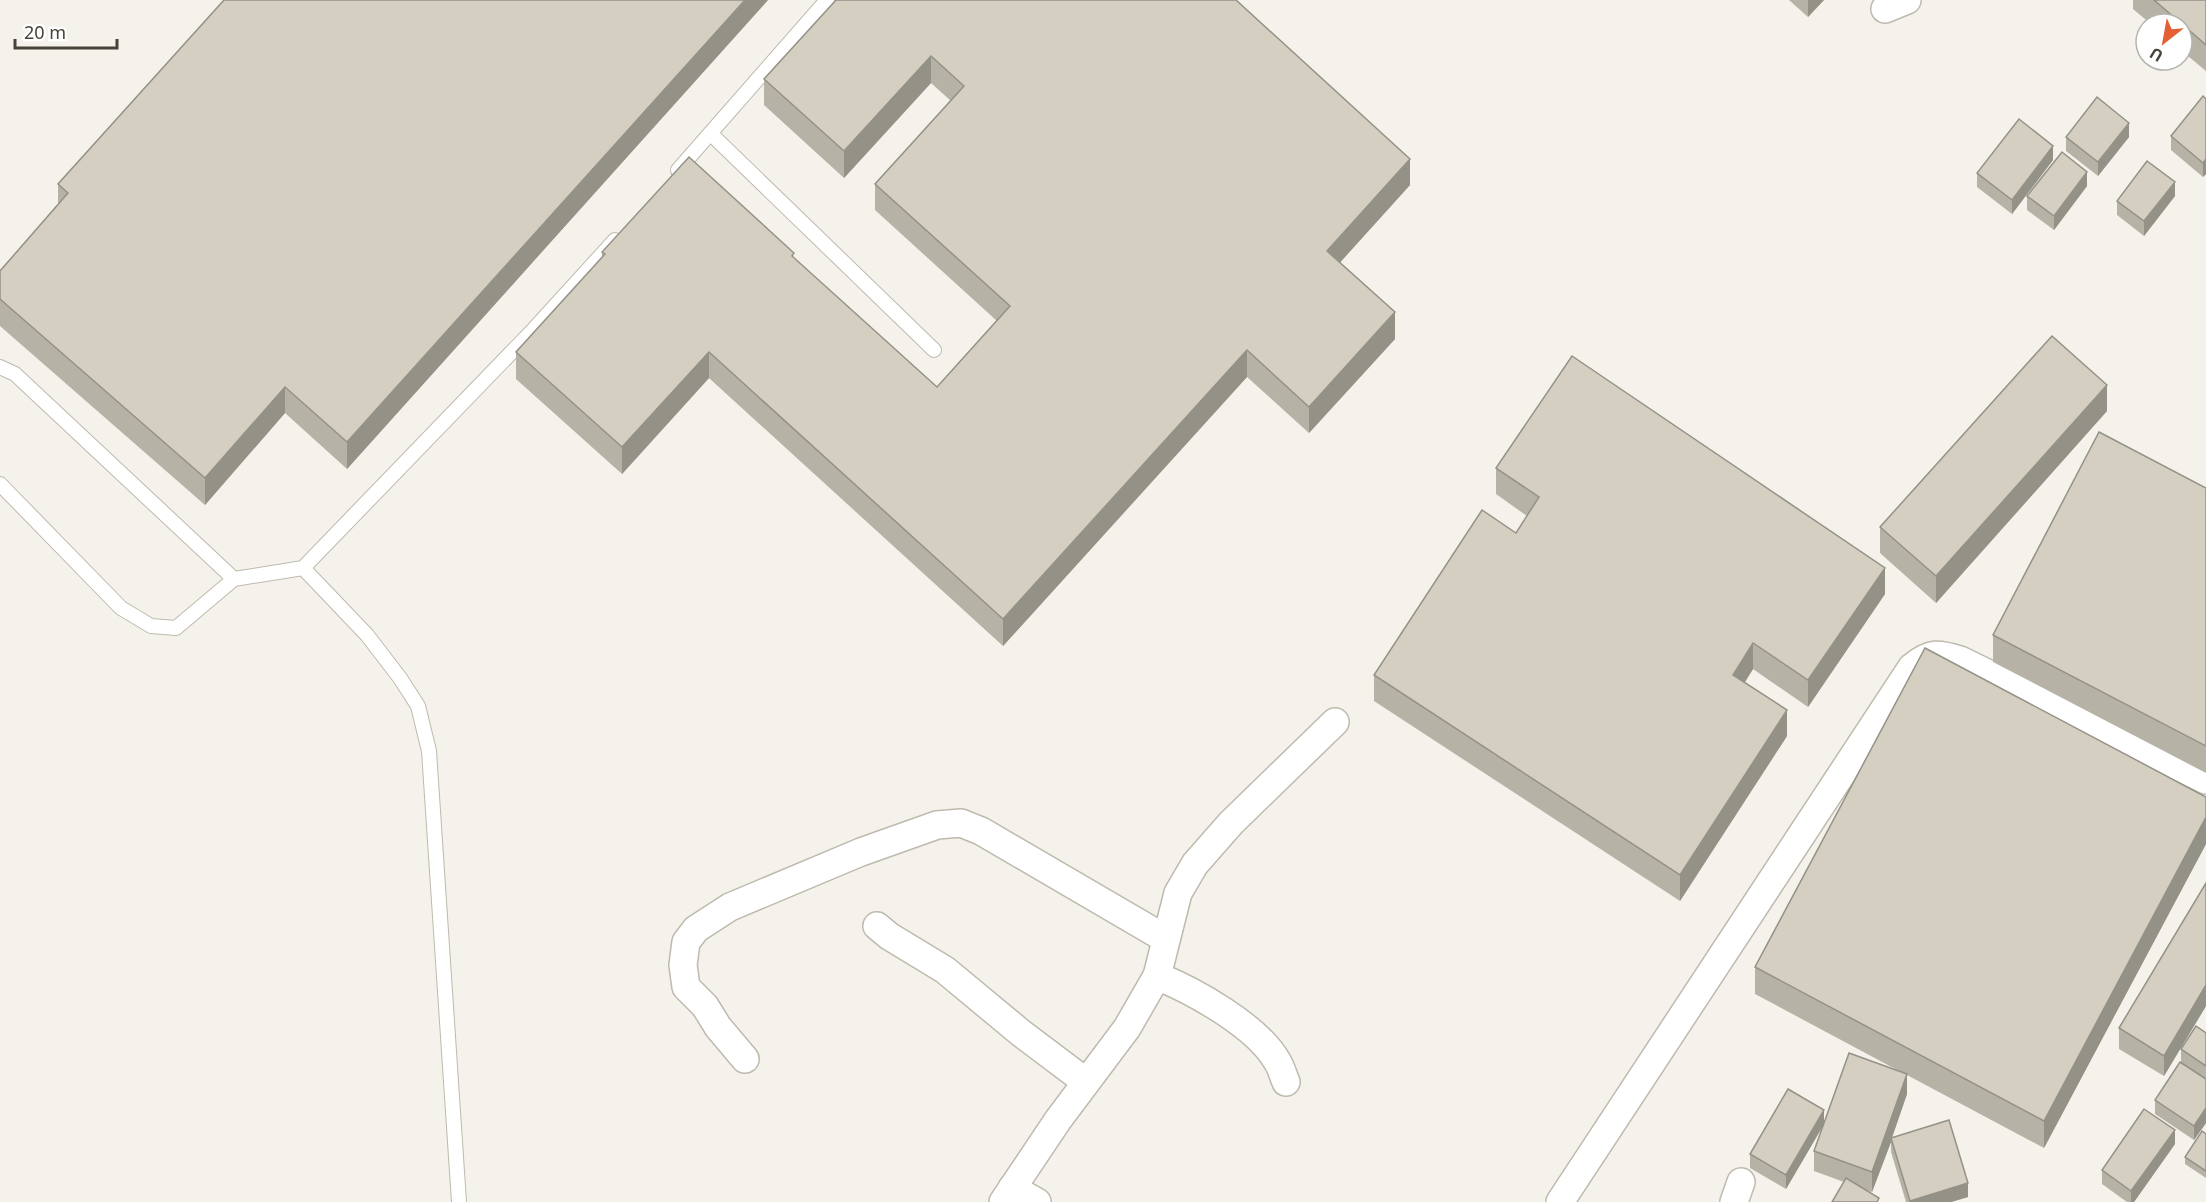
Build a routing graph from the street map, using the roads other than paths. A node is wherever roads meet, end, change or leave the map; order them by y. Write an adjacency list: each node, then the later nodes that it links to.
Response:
1 (827, 0): 2 (lane)
2 (711, 134): 3 (lane); 5 (lane)
3 (671, 178)
4 (623, 231): 8 (lane)
5 (934, 350)
6 (0, 367): 9 (lane)
7 (0, 484): 9 (lane)
8 (303, 568): 9 (lane); 19 (lane)
9 (234, 579)
10 (1335, 722): 13 (street)
11 (2206, 780): 21 (street)
12 (877, 926): 16 (street)
13 (1166, 939): 14 (street); 15 (street)
14 (1157, 976): 16 (street); 17 (street)
15 (745, 1059)
16 (1086, 1082): 18 (street)
17 (1286, 1082)
18 (1007, 1195): 20 (street)
19 (459, 1202)
20 (1037, 1202)
21 (1560, 1202)

